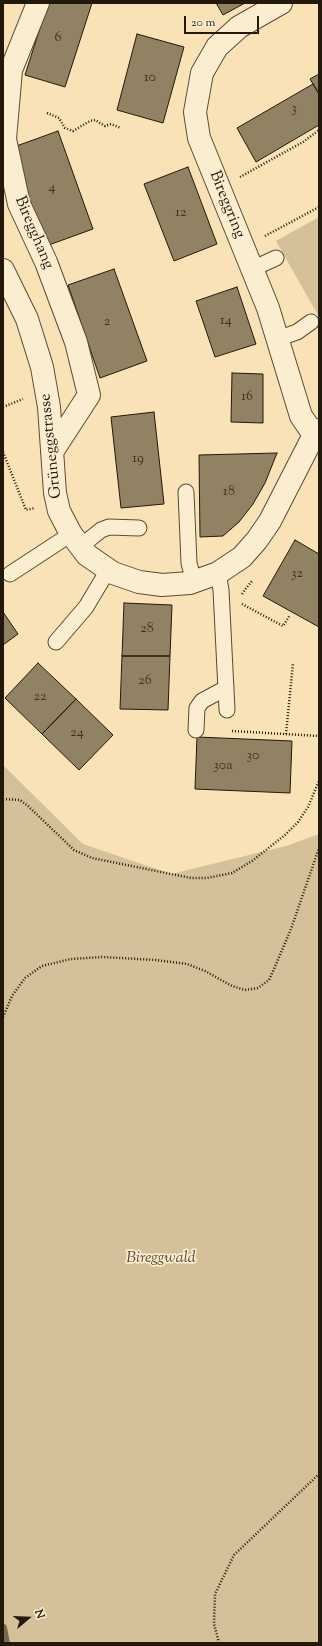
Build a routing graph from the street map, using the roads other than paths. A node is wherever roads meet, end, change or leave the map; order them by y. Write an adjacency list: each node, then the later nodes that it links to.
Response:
1 (38, 3): 9 (street, Biregghang)
2 (281, 3): 4 (street, Bireggring)
3 (276, 258): 4 (lane)
4 (252, 269): 7 (street, Bireggring)
5 (3, 270): 9 (street, Grüneggstrasse)
6 (311, 322): 7 (lane)
7 (277, 339): 8 (street, Bireggring)
8 (316, 432): 14 (street, Grüneggstrasse)
9 (52, 452): 12 (street, Grüneggstrasse)
10 (186, 492): 16 (lane)
11 (139, 528): 12 (lane)
12 (75, 540): 13 (street, Grüneggstrasse); 15 (lane)
13 (108, 570): 16 (street, Grüneggstrasse); 17 (lane)
14 (218, 573): 16 (street, Grüneggstrasse); 18 (lane)
15 (10, 574)
16 (194, 582)
17 (56, 642)
18 (226, 688): 19 (lane); 20 (lane)
19 (227, 710)
20 (196, 730)

